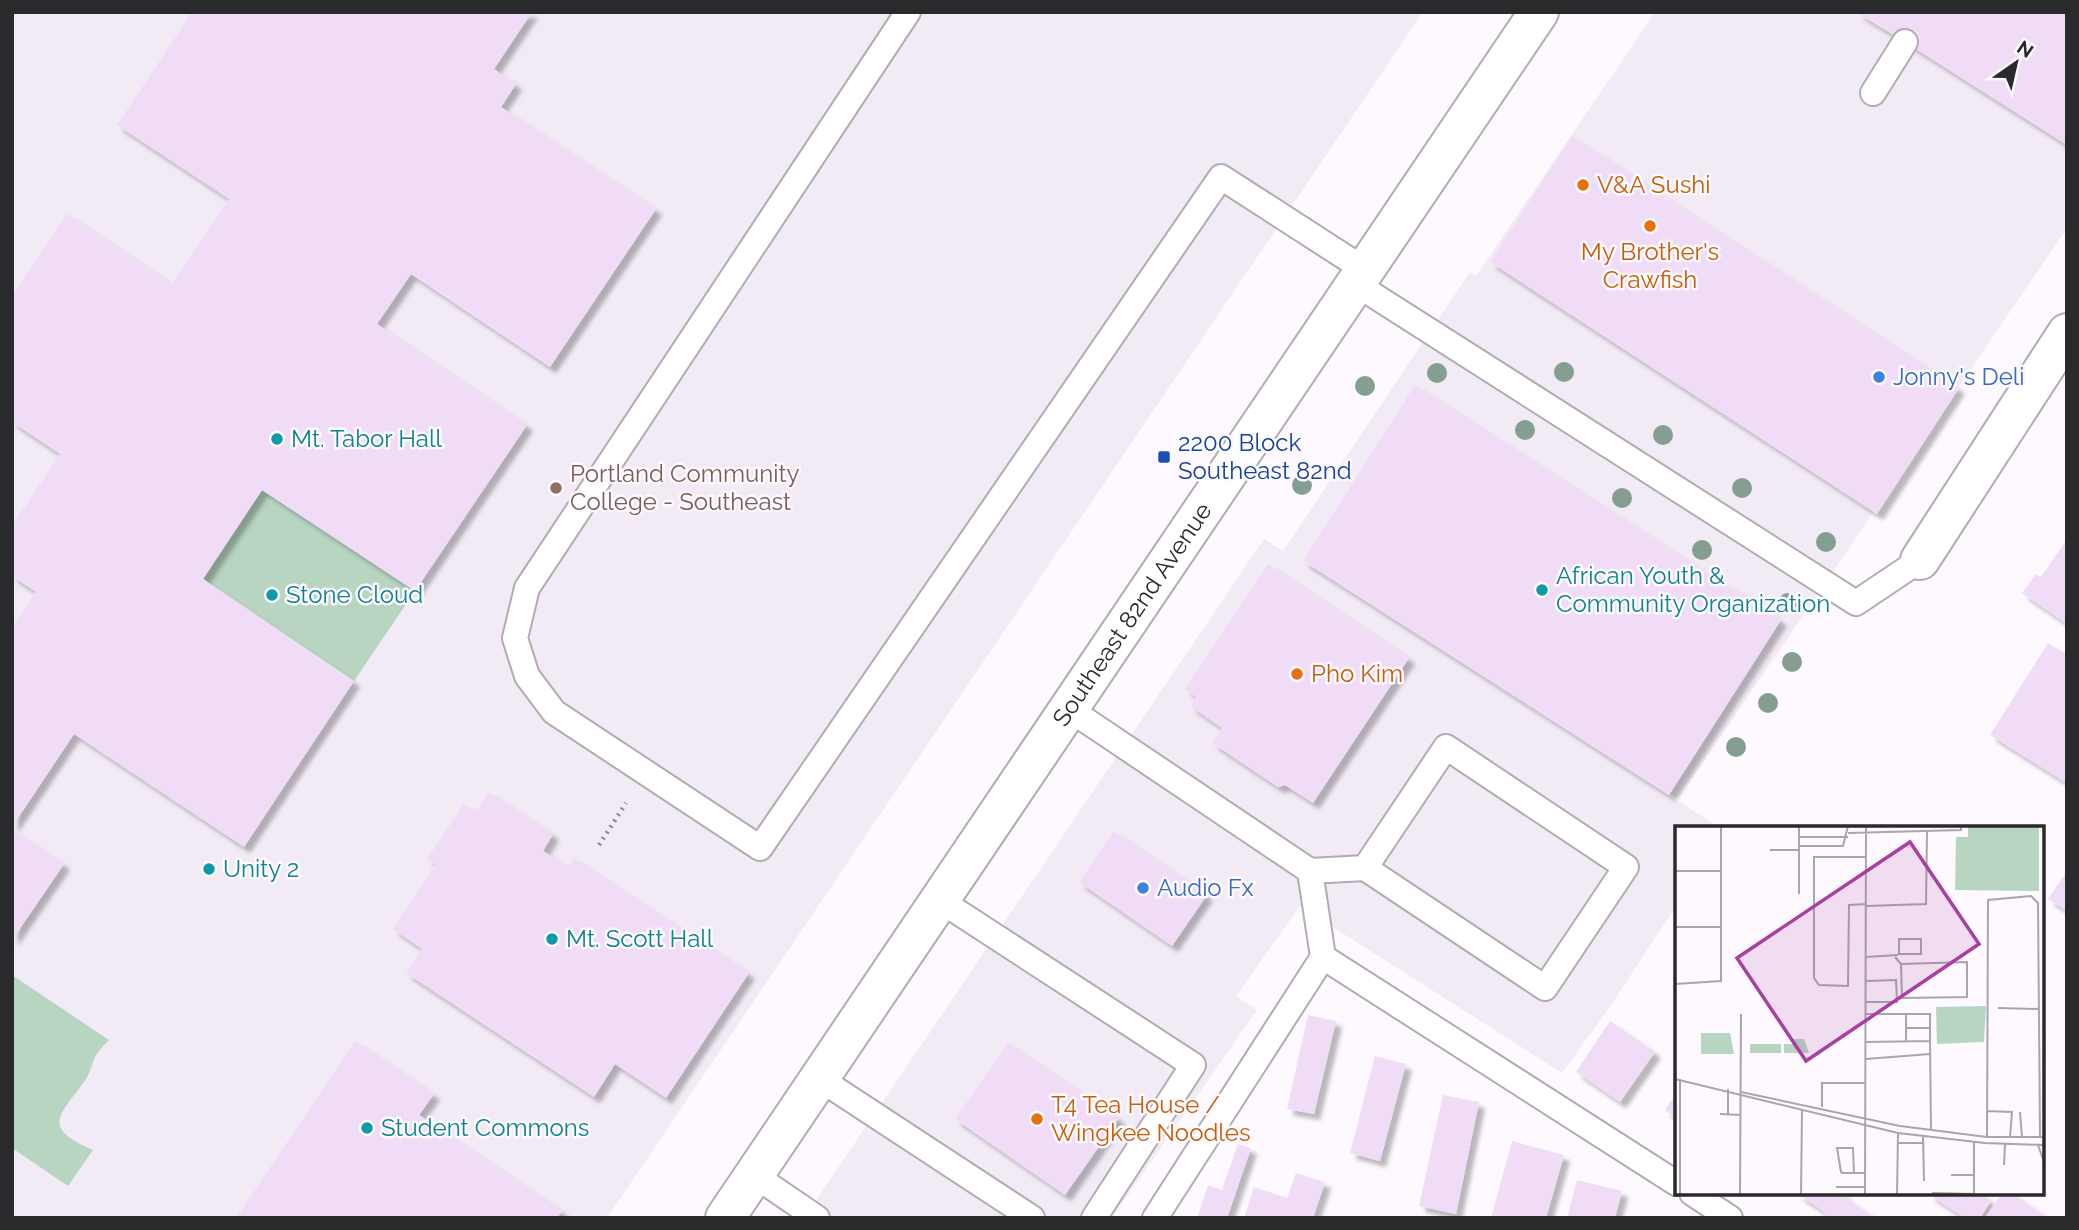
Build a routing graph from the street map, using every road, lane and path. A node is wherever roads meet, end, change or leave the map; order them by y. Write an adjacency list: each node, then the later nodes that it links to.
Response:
1 (908, 12): 9 (lane)
2 (1539, 12): 5 (main road, Southeast 82nd Avenue)
3 (1905, 42): 4 (lane)
4 (1873, 93)
5 (1361, 277): 7 (lane); 8 (main road, Southeast 82nd Avenue); 9 (lane)
6 (2067, 333): 7 (main road)
7 (1920, 560)
8 (1069, 709): 12 (lane); 13 (main road, Southeast 82nd Avenue)
9 (645, 772): 10 (path)
10 (599, 845)
11 (1364, 868): 11 (lane); 12 (lane)
12 (1310, 871): 14 (lane)
13 (941, 901): 15 (main road, Southeast 82nd Avenue); 22 (lane)
14 (1323, 957): 17 (lane); 23 (lane)
15 (820, 1079): 16 (main road, Southeast 82nd Avenue); 21 (lane)
16 (754, 1175): 19 (main road, Southeast 82nd Avenue); 20 (lane)
17 (1675, 1182)
18 (1695, 1195): 24 (lane)
19 (725, 1218)
20 (817, 1218)
21 (1032, 1218)
22 (1094, 1218)
23 (1155, 1218)
24 (1730, 1218)

